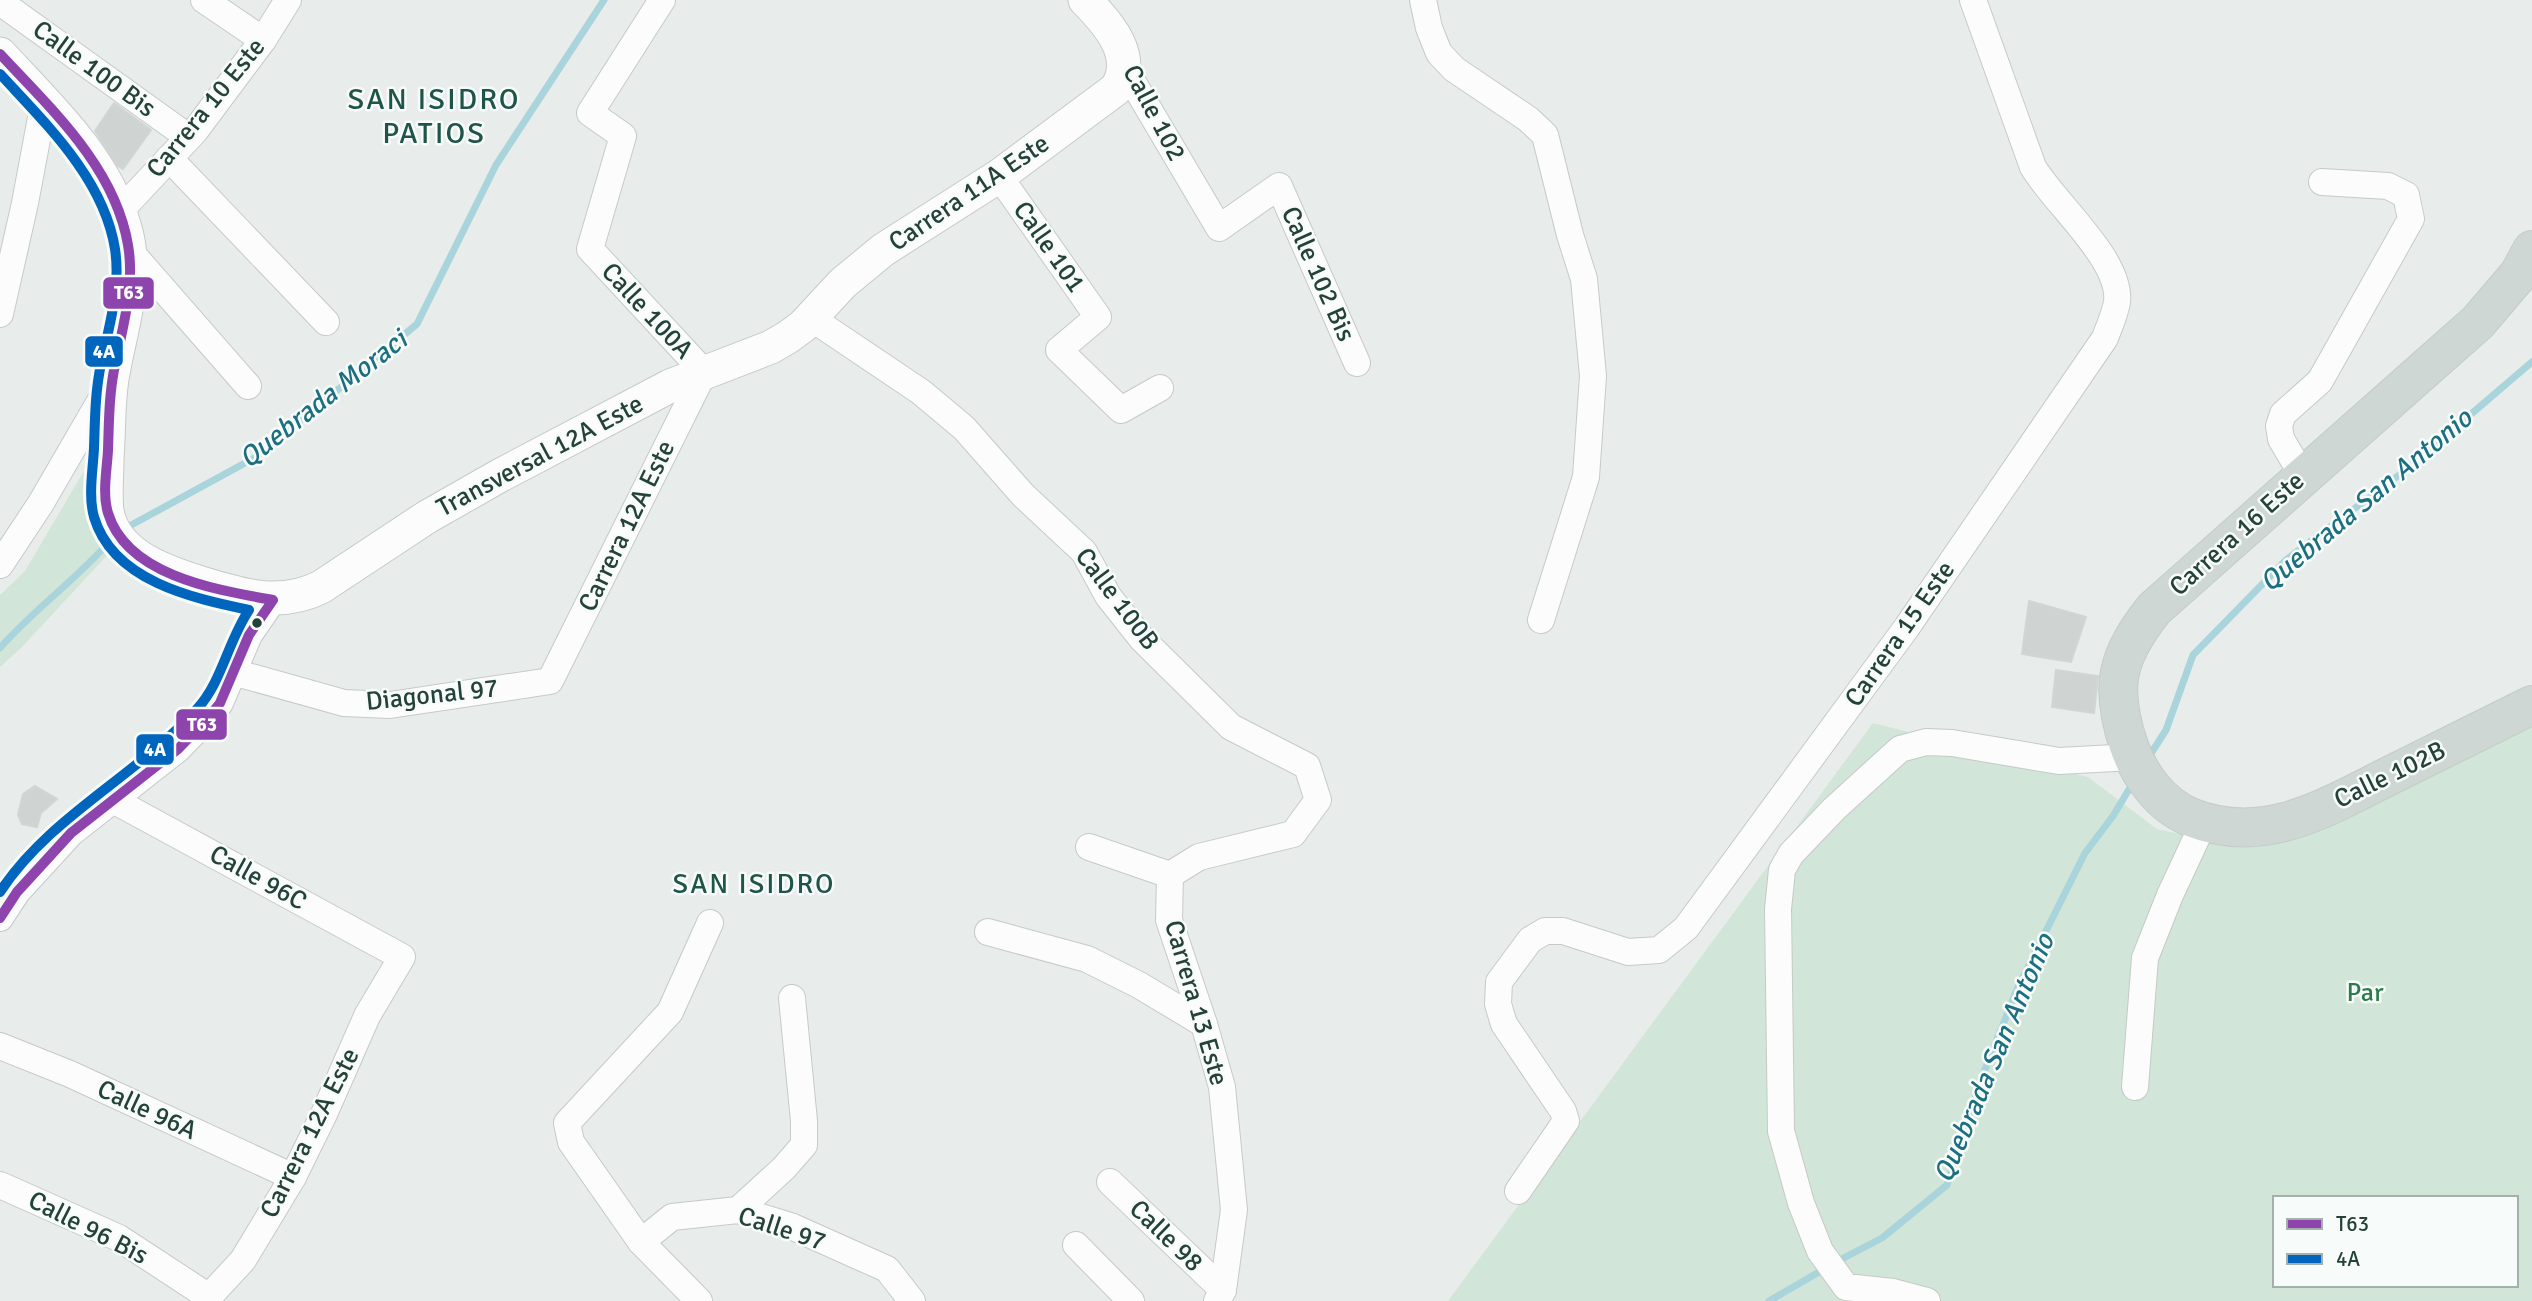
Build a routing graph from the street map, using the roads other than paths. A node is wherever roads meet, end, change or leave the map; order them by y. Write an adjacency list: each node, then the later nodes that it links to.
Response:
1 (204, 0): 8 (street)
2 (288, 0): 8 (street, Carrera 10 Este)
3 (662, 0): 24 (street, Calle 100A)
4 (1085, 0): 10 (street, Calle 102)
5 (1423, 0): 31 (street)
6 (1973, 0): 52 (street, Carrera 15 Este)
7 (0, 2): 12 (street, Calle 100 Bis)
8 (263, 40): 12 (street, Carrera 10 Este)
9 (0, 54): 11 (street)
10 (1125, 69): 14 (street, Carrera 11A Este); 16 (street, Calle 102)
11 (44, 102): 17 (street); 20 (street)
12 (188, 137): 13 (street, Carrera 10 Este)
13 (169, 158): 17 (street, Carrera 10 Este); 22 (street)
14 (999, 176): 21 (street, Carrera 11A Este); 27 (street, Calle 101)
15 (2322, 183): 28 (street)
16 (1279, 186): 23 (street, Calle 102 Bis)
17 (119, 212): 18 (street)
18 (130, 250): 25 (street); 26 (street)
19 (2532, 250): 28 (main road, Carrera 16 Este)
20 (0, 314)
21 (811, 318): 24 (street, Transversal 12A Este); 40 (street, Calle 100B)
22 (326, 322)
23 (1357, 363)
24 (704, 372): 30 (street, Transversal 12A Este); 33 (street, Carrera 12A Este)
25 (111, 381): 29 (street); 30 (street)
26 (248, 386)
27 (1160, 388)
28 (2303, 476): 35 (main road, Carrera 16 Este)
29 (0, 565)
30 (272, 600): 32 (street)
31 (1541, 620)
32 (233, 672): 33 (street, Diagonal 97); 36 (street)
33 (550, 681)
34 (2532, 705): 38 (main road, Calle 102B)
35 (2133, 757): 37 (main road, Carrera 16 Este); 61 (street)
36 (113, 800): 41 (street); 44 (street, Calle 96C)
37 (2204, 822): 38 (main road, Carrera 16 Este); 48 (street)
38 (2243, 829)
39 (1088, 847): 40 (street)
40 (1170, 874): 46 (street, Carrera 13 Este)
41 (0, 918)
42 (710, 923): 54 (street)
43 (988, 932): 46 (street)
44 (402, 957): 49 (street, Carrera 12A Este)
45 (792, 998): 53 (street)
46 (1204, 1024): 56 (street, Carrera 13 Este)
47 (0, 1046): 49 (street, Calle 96A)
48 (2136, 1087)
49 (293, 1177): 57 (street, Carrera 12A Este)
50 (1110, 1182): 56 (street, Calle 98)
51 (0, 1185): 57 (street, Calle 96 Bis)
52 (1518, 1191)
53 (738, 1210): 54 (street, Calle 97); 59 (street, Calle 97)
54 (641, 1242): 58 (street)
55 (1076, 1245): 60 (street)
56 (1220, 1295)
57 (207, 1299)
58 (699, 1301)
59 (912, 1301)
60 (1131, 1301)
61 (1927, 1301)

